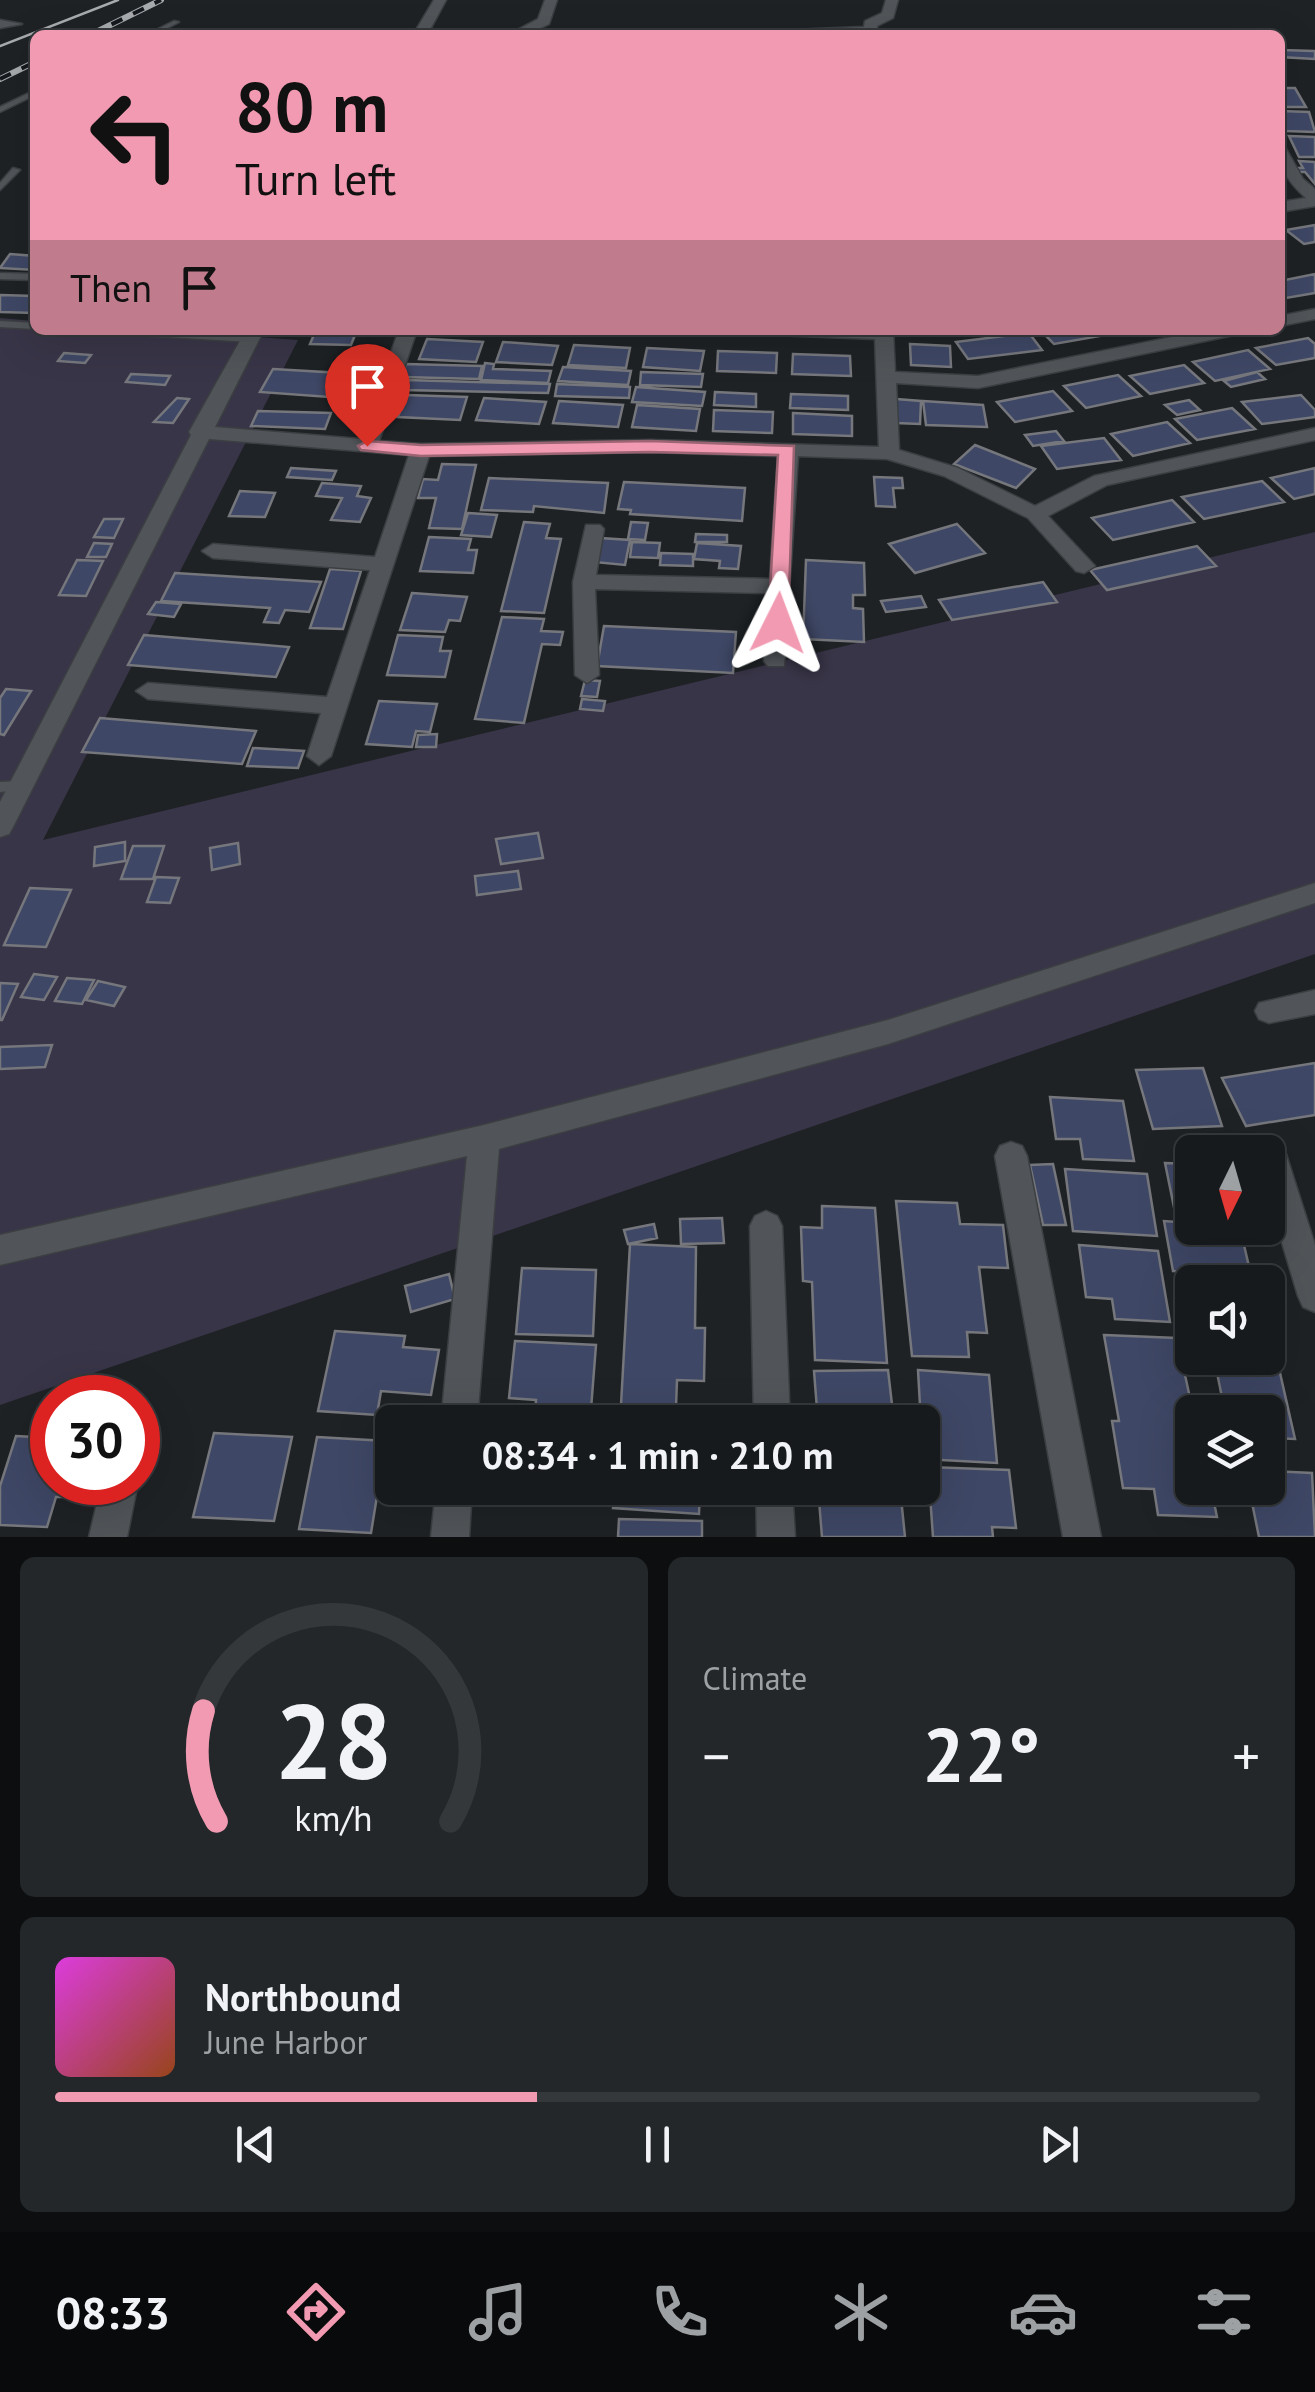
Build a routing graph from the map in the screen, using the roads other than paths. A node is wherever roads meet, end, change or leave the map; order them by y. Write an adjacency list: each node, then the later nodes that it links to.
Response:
1 (440, 0): 6 (street)
2 (552, 0): 7 (street)
3 (892, 0): 8 (street)
4 (176, 22): 5 (lane)
5 (159, 30)
6 (423, 30)
7 (525, 30)
8 (871, 30)
9 (30, 95): 10 (lane)
10 (0, 110)
11 (1285, 160): 14 (street)
12 (16, 170): 13 (lane)
13 (0, 188)
14 (1315, 199): 15 (street)
15 (1285, 205)
16 (0, 276): 17 (lane)
17 (30, 277)
18 (1315, 314): 19 (street)
19 (1285, 320)
20 (0, 324): 21 (lane)
21 (30, 326)
22 (251, 335): 27 (street)
23 (406, 335): 29 (street)
24 (884, 335): 26 (street)
25 (1209, 335): 26 (street)
26 (886, 377): 32 (street)
27 (200, 432): 29 (street); 45 (street)
28 (1315, 434): 33 (street)
29 (367, 446): 30 (street)
30 (421, 450): 31 (street); 36 (street)
31 (788, 450): 32 (street); 39 (street)
32 (890, 454): 33 (street)
33 (1036, 514): 37 (street)
34 (592, 529): 38 (street)
35 (213, 551): 36 (street)
36 (384, 564): 43 (street)
37 (1084, 566)
38 (584, 582): 39 (street); 41 (street)
39 (780, 586): 40 (street)
40 (776, 661)
41 (587, 675)
42 (148, 691): 43 (street)
43 (336, 706): 44 (street)
44 (319, 756)
45 (10, 786): 46 (street)
46 (0, 827)
47 (1315, 893): 50 (street)
48 (1315, 1002): 49 (street)
49 (1269, 1011)
50 (484, 1139): 54 (street); 56 (street)
51 (1012, 1156): 64 (street)
52 (1285, 1201): 55 (street)
53 (766, 1226): 57 (street)
54 (0, 1250)
55 (1315, 1296)
56 (461, 1405)
57 (771, 1405)
58 (115, 1505): 61 (street)
59 (453, 1505): 62 (street)
60 (775, 1505): 63 (street)
61 (108, 1537)
62 (450, 1537)
63 (776, 1537)
64 (1082, 1537)

